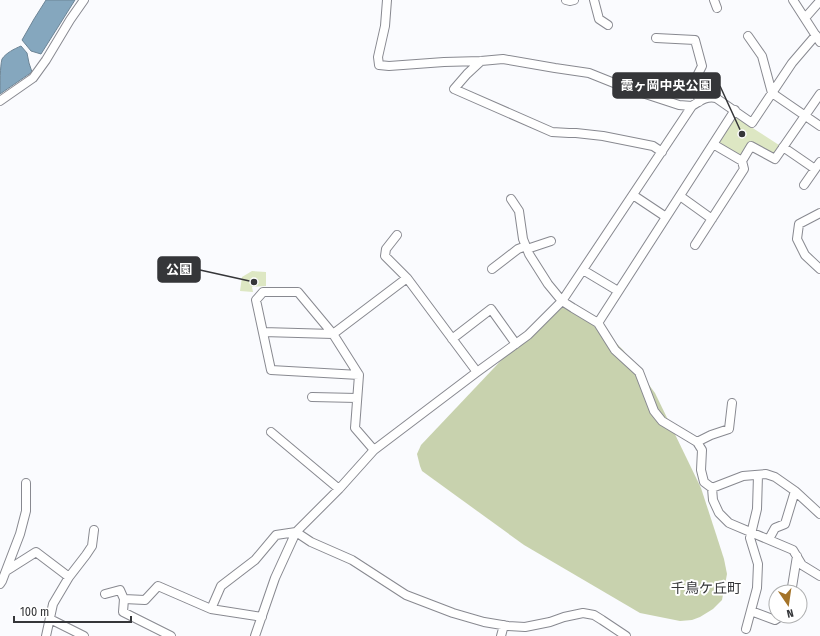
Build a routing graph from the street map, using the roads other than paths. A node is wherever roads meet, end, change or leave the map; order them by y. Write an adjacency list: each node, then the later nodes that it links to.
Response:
1 (84, 0): 18 (street)
2 (387, 0): 15 (street)
3 (566, 0): 4 (street)
4 (574, 0)
5 (594, 0): 11 (street)
6 (714, 0): 9 (street)
7 (793, 0): 10 (street)
8 (820, 1): 10 (street)
9 (718, 8)
10 (805, 18): 14 (street)
11 (608, 25)
12 (748, 36): 16 (street)
13 (656, 38): 19 (street)
14 (819, 38): 16 (street)
15 (481, 61): 19 (street); 25 (street)
16 (772, 93): 20 (street); 21 (street)
17 (820, 94): 21 (street)
18 (0, 101)
19 (696, 104): 20 (street); 25 (street)
20 (735, 110): 23 (street)
21 (805, 116): 22 (street); 24 (street)
22 (820, 126)
23 (714, 144): 26 (street); 31 (street)
24 (783, 147): 26 (street); 28 (street)
25 (662, 152): 30 (street)
26 (742, 160): 35 (street)
27 (820, 162): 28 (street)
28 (815, 169): 29 (street)
29 (804, 185)
30 (633, 195): 34 (street); 42 (street)
31 (680, 196): 34 (street); 35 (street)
32 (511, 199): 39 (street)
33 (820, 213): 41 (street)
34 (666, 217): 44 (street)
35 (712, 219): 38 (street)
36 (397, 235): 43 (street)
37 (552, 241): 39 (street)
38 (695, 245)
39 (526, 248): 40 (street); 45 (street)
40 (492, 269)
41 (820, 269)
42 (583, 270): 44 (street); 45 (street)
43 (408, 278): 48 (street); 49 (street)
44 (618, 291): 46 (street)
45 (562, 301): 46 (street); 50 (street)
46 (598, 323): 57 (street)
47 (263, 332): 48 (street); 48 (street); 52 (street)
48 (333, 334): 52 (street)
49 (452, 339): 50 (street); 51 (street)
50 (516, 344): 51 (street)
51 (477, 372): 58 (street)
52 (359, 375): 54 (street)
53 (312, 397): 54 (street)
54 (357, 398): 58 (street)
55 (732, 403): 57 (street)
56 (271, 432): 62 (street)
57 (697, 442): 61 (street)
58 (374, 450): 62 (street)
59 (758, 475): 61 (street); 63 (street); 67 (street)
60 (26, 483): 70 (street)
61 (712, 488): 67 (street)
62 (339, 489): 66 (street)
63 (795, 491): 64 (street); 68 (street)
64 (820, 514)
65 (94, 530): 72 (street)
66 (296, 532): 77 (street); 79 (street); 82 (street)
67 (752, 533): 68 (street); 78 (street)
68 (769, 540): 69 (street)
69 (797, 556): 71 (street); 74 (street)
70 (6, 571): 72 (street); 73 (street)
71 (820, 576)
72 (69, 577): 81 (street)
73 (0, 584)
74 (792, 584)
75 (106, 594): 76 (street)
76 (124, 599): 77 (street); 86 (street)
77 (211, 609): 79 (street)
78 (751, 612): 80 (street); 83 (street)
79 (262, 617): 87 (street)
80 (768, 618)
81 (50, 619): 84 (street); 85 (street)
82 (504, 625): 88 (street); 89 (street)
83 (746, 629)
84 (46, 636)
85 (84, 636)
86 (171, 636)
87 (255, 636)
88 (501, 636)
89 (626, 636)

